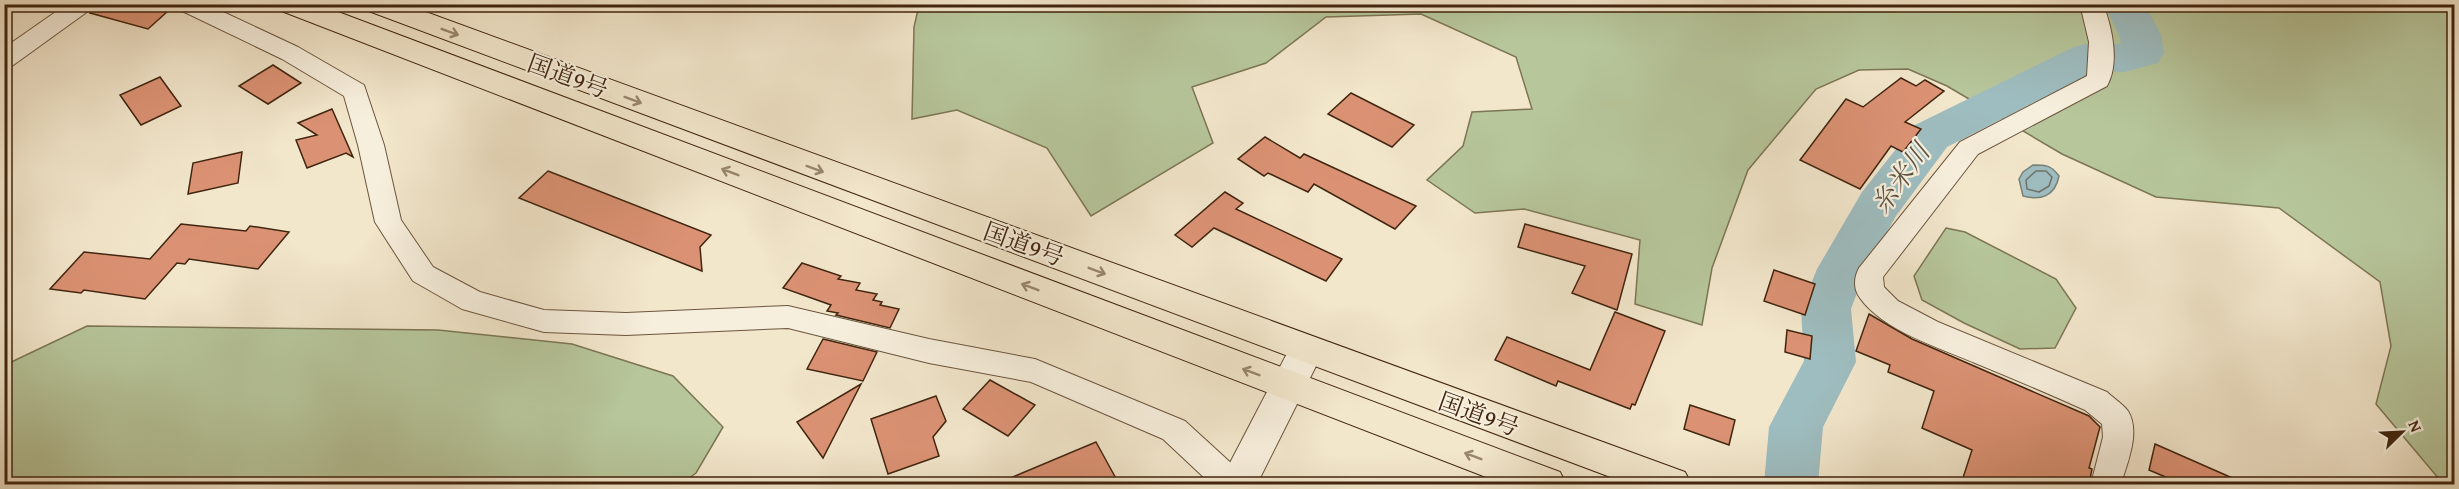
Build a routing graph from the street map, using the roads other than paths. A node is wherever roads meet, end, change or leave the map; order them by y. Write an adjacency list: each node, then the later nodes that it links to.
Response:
1 (83, 4): 6 (street)
2 (186, 4): 9 (street)
3 (289, 4): 8 (highway, 国道9号, one-way to 3)
4 (376, 4): 7 (highway, 国道9号, one-way to 7)
5 (2091, 4): 13 (street)
6 (4, 60)
7 (1306, 350): 8 (street); 12 (highway, 国道9号)
8 (1286, 385): 10 (street); 11 (highway, 国道9号, one-way to 8)
9 (1232, 484)
10 (1238, 484)
11 (1547, 484)
12 (1672, 484)
13 (2106, 484)

